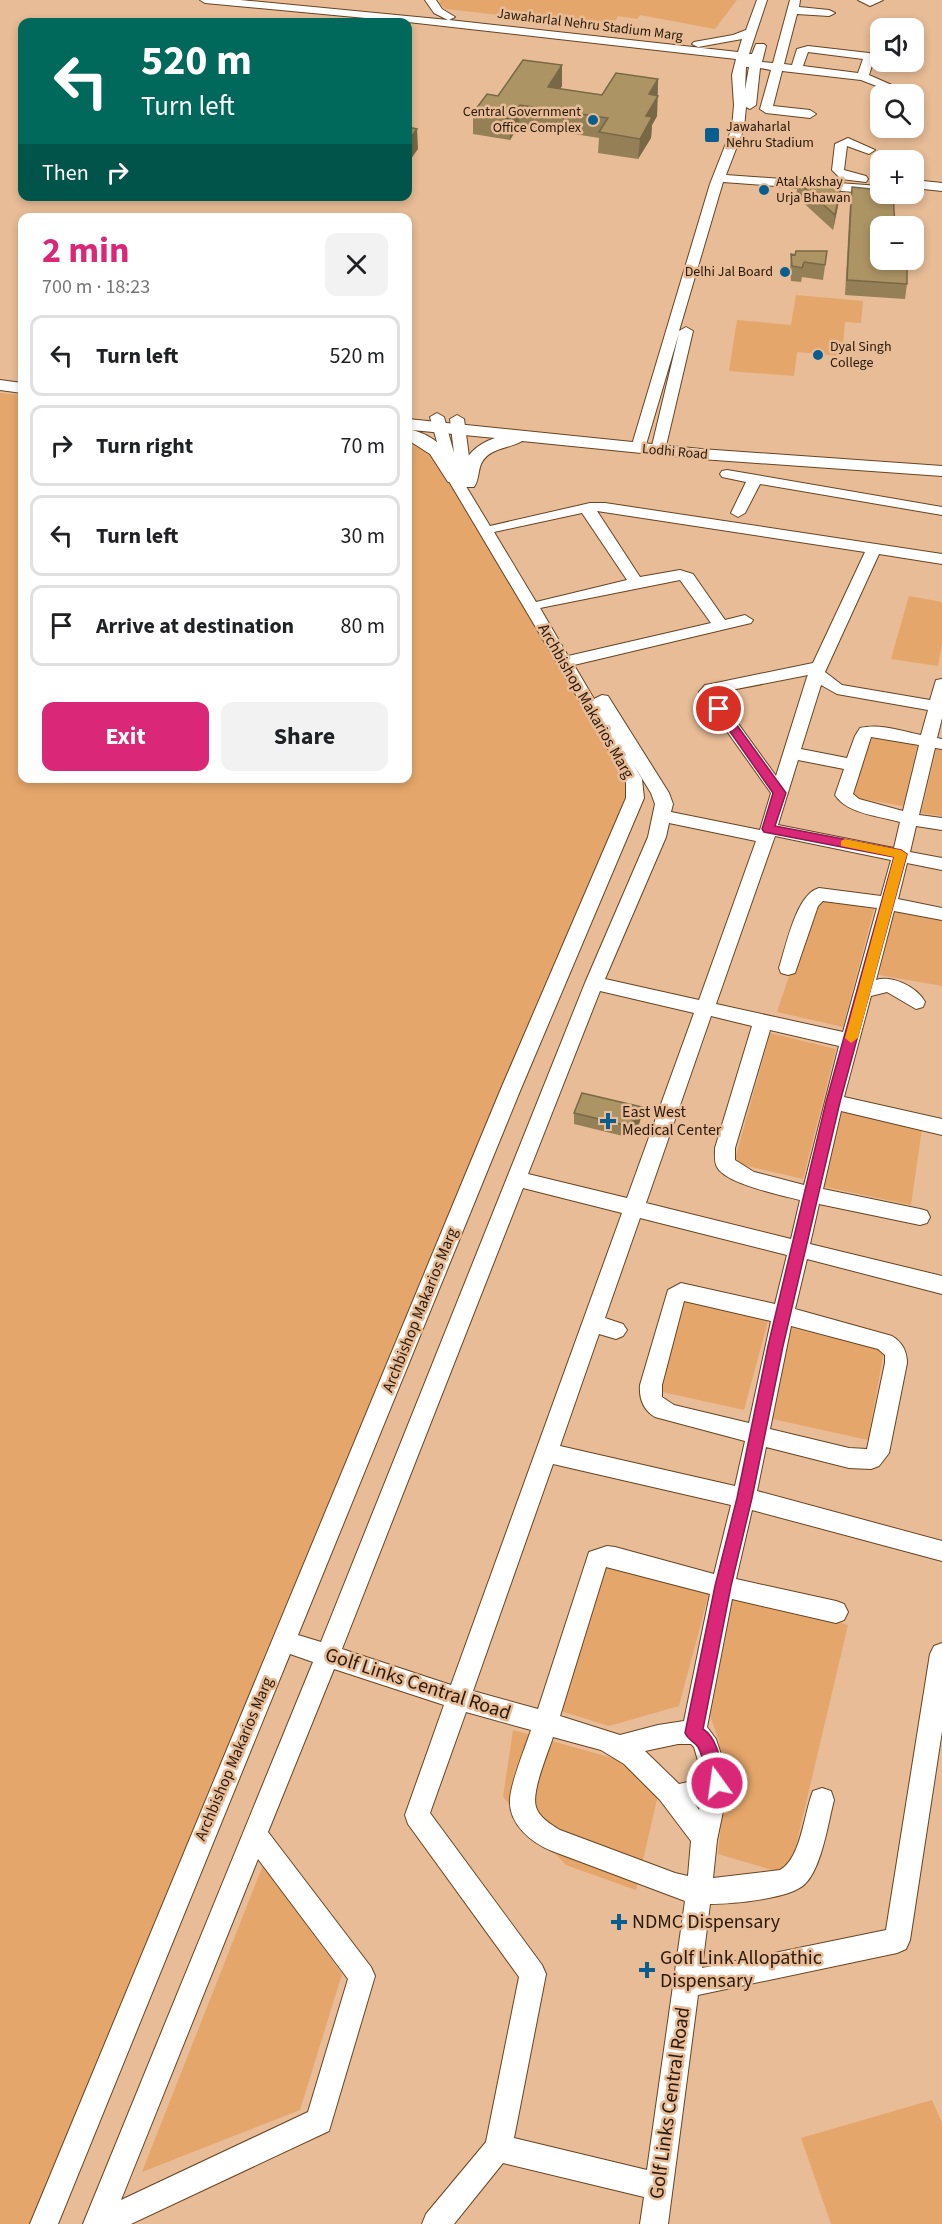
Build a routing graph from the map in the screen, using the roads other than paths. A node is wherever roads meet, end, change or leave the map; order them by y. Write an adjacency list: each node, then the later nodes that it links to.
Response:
1 (205, 0): 11 (street, Jawaharlal Nehru Stadium Marg)
2 (273, 0): 11 (street, Jawaharlal Nehru Stadium Marg)
3 (424, 0): 11 (street)
4 (430, 0): 12 (street)
5 (762, 0): 13 (street)
6 (773, 0): 19 (street)
7 (863, 0): 8 (street)
8 (878, 0)
9 (793, 5): 10 (street); 14 (street)
10 (829, 13)
11 (412, 16): 12 (street, Jawaharlal Nehru Stadium Marg); 15 (street, Jawaharlal Nehru Stadium Marg)
12 (449, 17): 15 (street, Jawaharlal Nehru Stadium Marg)
13 (751, 32): 15 (street); 20 (street)
14 (783, 45): 17 (street); 21 (street)
15 (699, 48): 20 (street); 20 (street, Jawaharlal Nehru Stadium Marg)
16 (870, 49): 18 (street)
17 (802, 50): 18 (street); 22 (street)
18 (869, 56): 23 (street)
19 (758, 57): 20 (street, Jawaharlal Nehru Stadium Marg); 21 (street, Jawaharlal Nehru Stadium Marg); 27 (street)
20 (742, 61): 27 (street)
21 (778, 66): 22 (street, Jawaharlal Nehru Stadium Marg); 25 (street)
22 (797, 70): 23 (street, Jawaharlal Nehru Stadium Marg)
23 (863, 77): 24 (street, Jawaharlal Nehru Stadium Marg)
24 (881, 84)
25 (810, 114)
26 (869, 150): 28 (street)
27 (725, 178): 31 (street); 43 (street); 44 (street)
28 (870, 180)
29 (924, 185): 30 (street)
30 (942, 188)
31 (870, 189)
32 (924, 194): 33 (street)
33 (942, 196)
34 (0, 377): 35 (main road)
35 (18, 379)
36 (0, 386): 37 (main road)
37 (18, 388)
38 (412, 416): 39 (main road, Lodhi Road)
39 (448, 423): 40 (main road, Lodhi Road); 42 (main road, Lodhi Road); 43 (main road, Lodhi Road); 49 (street, Archbishop Makarios Marg)
40 (412, 424)
41 (412, 436): 49 (main road)
42 (536, 437): 43 (main road, Lodhi Road); 49 (main road)
43 (639, 443): 44 (main road, Lodhi Road)
44 (659, 445): 45 (main road, Lodhi Road); 46 (main road, Lodhi Road)
45 (942, 461)
46 (942, 471)
47 (727, 474): 48 (street)
48 (754, 479): 51 (street); 52 (street)
49 (461, 481): 53 (street, Archbishop Makarios Marg); 60 (street, Archbishop Makarios Marg)
50 (590, 507): 53 (street); 54 (street); 56 (street)
51 (942, 511)
52 (738, 513)
53 (496, 528): 57 (street, Archbishop Makarios Marg)
54 (874, 549): 55 (street); 61 (street)
55 (942, 559)
56 (638, 582): 57 (street); 59 (street)
57 (542, 604): 60 (street, Archbishop Makarios Marg)
58 (745, 620): 59 (street)
59 (721, 626): 60 (street)
60 (570, 660): 68 (street, Archbishop Makarios Marg); 100 (street, Archbishop Makarios Marg)
61 (819, 670): 63 (street); 65 (street); 67 (street)
62 (942, 684): 63 (street)
63 (937, 706): 64 (street)
64 (935, 743): 66 (street); 69 (street)
65 (792, 753): 66 (street); 67 (street)
66 (854, 765): 69 (street)
67 (780, 793): 71 (street)
68 (663, 816): 71 (street); 77 (street)
69 (909, 819): 70 (street); 72 (street)
70 (942, 824)
71 (767, 833): 72 (street); 80 (street)
72 (901, 854): 73 (street); 74 (street)
73 (942, 864)
74 (888, 903): 75 (street); 76 (street); 78 (street)
75 (942, 914)
76 (788, 968)
77 (594, 984): 80 (street); 85 (street)
78 (864, 992): 79 (street); 82 (street)
79 (916, 1002)
80 (705, 1008): 81 (street); 87 (street)
81 (763, 1021): 82 (street); 86 (street)
82 (850, 1041): 83 (street)
83 (833, 1102): 84 (street); 86 (street)
84 (942, 1127)
85 (518, 1179): 87 (street); 102 (street)
86 (812, 1195): 88 (street); 89 (street)
87 (635, 1208): 89 (street); 92 (street)
88 (920, 1217)
89 (800, 1249): 90 (street); 91 (street)
90 (942, 1285)
91 (784, 1315): 94 (street); 94 (street); 94 (street)
92 (593, 1323): 93 (street); 95 (street)
93 (616, 1330)
94 (757, 1435): 96 (street)
95 (546, 1453): 96 (street); 103 (street)
96 (744, 1498): 97 (street); 98 (street)
97 (942, 1551)
98 (723, 1586): 99 (street); 104 (street); 105 (street)
99 (836, 1612)
100 (284, 1641): 102 (street, Golf Links Central Road); 116 (street, Archbishop Makarios Marg)
101 (942, 1654): 113 (street)
102 (328, 1655): 103 (street, Golf Links Central Road); 110 (street)
103 (457, 1698): 104 (street, Golf Links Central Road); 114 (street)
104 (544, 1724): 106 (street, Golf Links Central Road); 112 (street)
105 (694, 1733): 106 (street); 107 (street, Golf Links Central Road)
106 (621, 1746): 108 (street, Golf Links Central Road)
107 (715, 1773): 108 (street); 111 (street, Golf Links Central Road)
108 (672, 1797): 111 (street, Golf Links Central Road)
109 (822, 1800): 112 (street)
110 (255, 1834): 117 (street); 117 (street)
111 (704, 1840): 112 (street, Golf Links Central Road)
112 (699, 1891): 113 (street, Golf Links Central Road)
113 (686, 1984): 115 (street, Golf Links Central Road)
114 (498, 2148): 115 (street); 118 (street)
115 (659, 2187): 119 (street, Golf Links Central Road)
116 (44, 2224)
117 (98, 2224)
118 (436, 2224)
119 (654, 2224)

